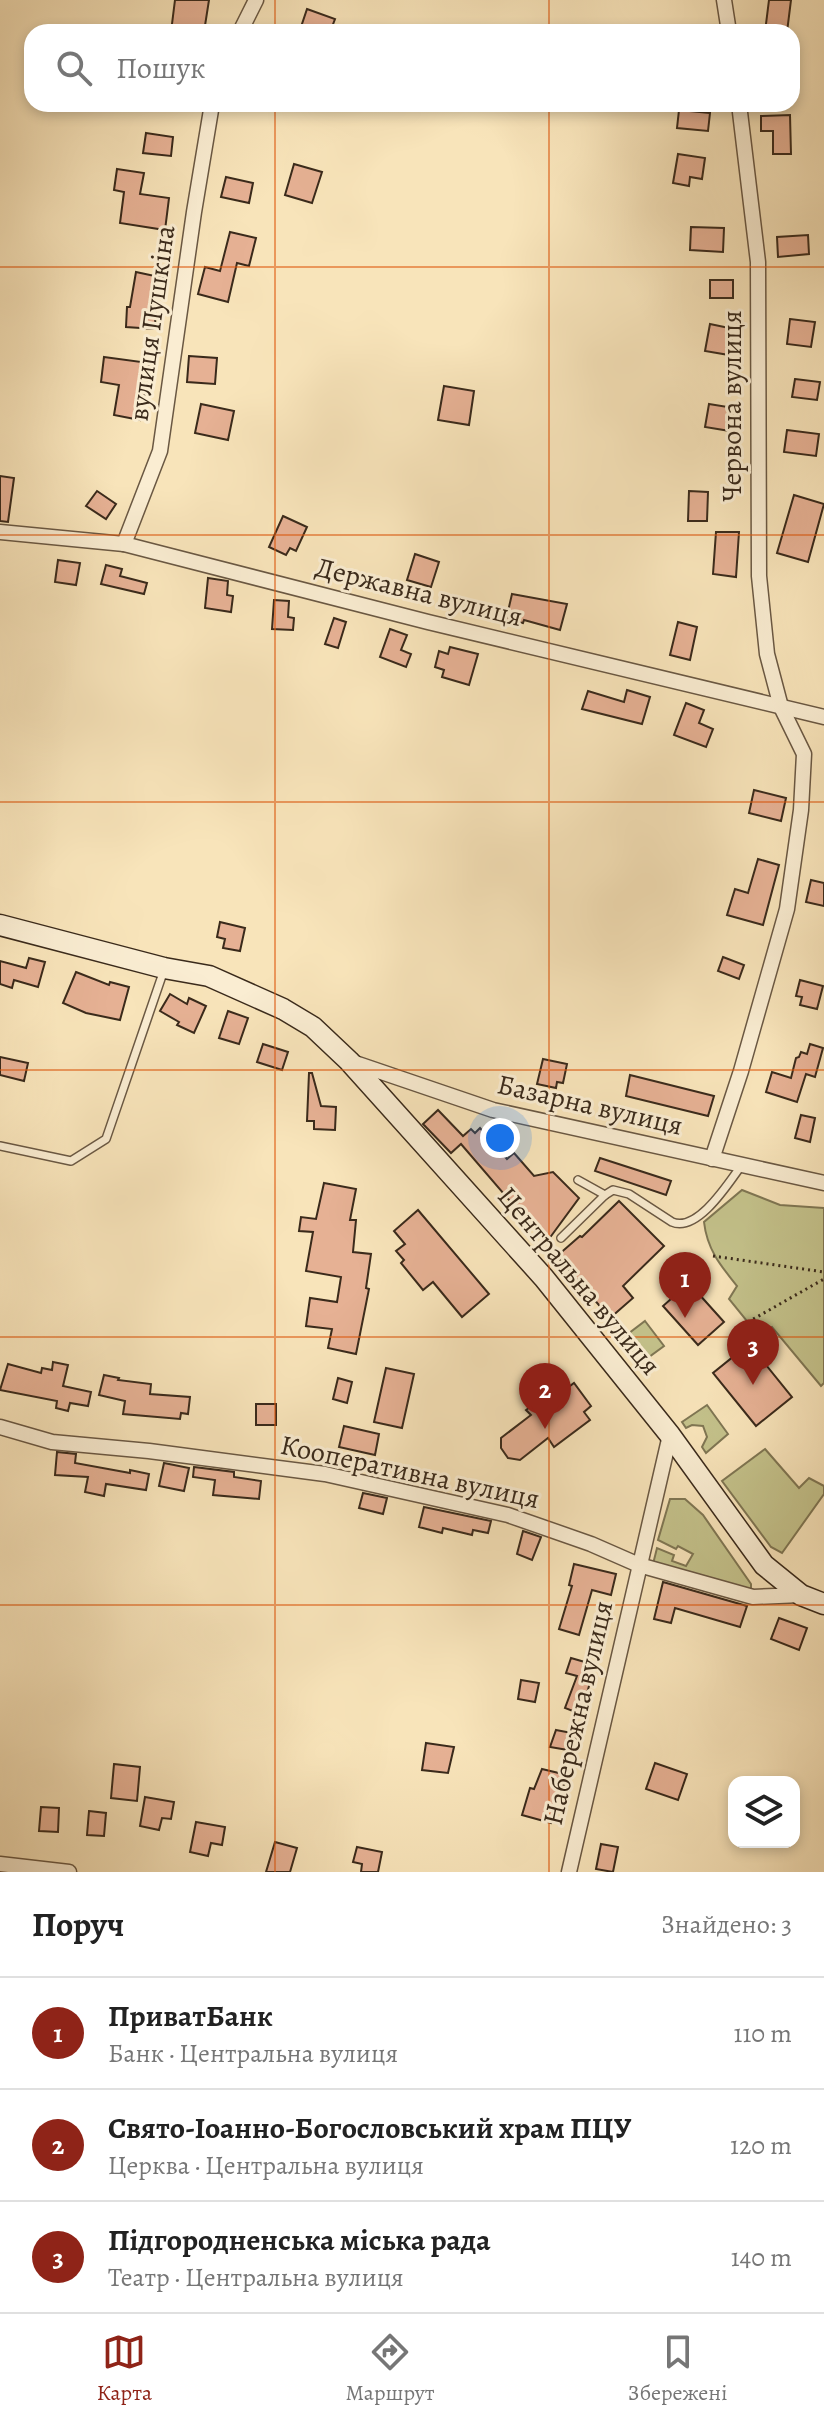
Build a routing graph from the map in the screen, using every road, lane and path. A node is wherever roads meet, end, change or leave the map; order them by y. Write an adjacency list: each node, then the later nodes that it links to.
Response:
1 (256, 0): 3 (street)
2 (724, 0): 4 (street)
3 (244, 24)
4 (728, 24)
5 (211, 112): 8 (street, вулиця Пушкіна)
6 (740, 112): 9 (street, Червона вулиця)
7 (0, 532): 8 (street, Державна вулиця)
8 (124, 544): 9 (street, Державна вулиця)
9 (781, 707): 10 (street, Державна вулиця); 15 (street, Червона вулиця)
10 (824, 717)
11 (0, 925): 12 (main road, Центральна вулиця)
12 (164, 968): 13 (main road, Центральна вулиця); 14 (lane)
13 (349, 1061): 15 (street, Базарна вулиця); 26 (main road, Центральна вулиця)
14 (0, 1146)
15 (712, 1159): 16 (street, Базарна вулиця)
16 (741, 1166): 18 (street, Базарна вулиця); 19 (lane)
17 (578, 1180): 19 (lane)
18 (824, 1183)
19 (605, 1195): 20 (lane)
20 (561, 1238)
21 (713, 1256): 22 (path)
22 (824, 1272)
23 (824, 1279): 24 (path)
24 (748, 1322)
25 (0, 1427): 27 (street, Кооперативна вулиця)
26 (670, 1435): 27 (street, Набережна вулиця); 28 (main road, Центральна вулиця)
27 (639, 1565): 28 (street, Кооперативна вулиця); 32 (street, Набережна вулиця)
28 (801, 1595): 29 (main road, Центральна вулиця)
29 (824, 1604)
30 (5, 1867): 31 (street)
31 (69, 1872)
32 (569, 1872)

